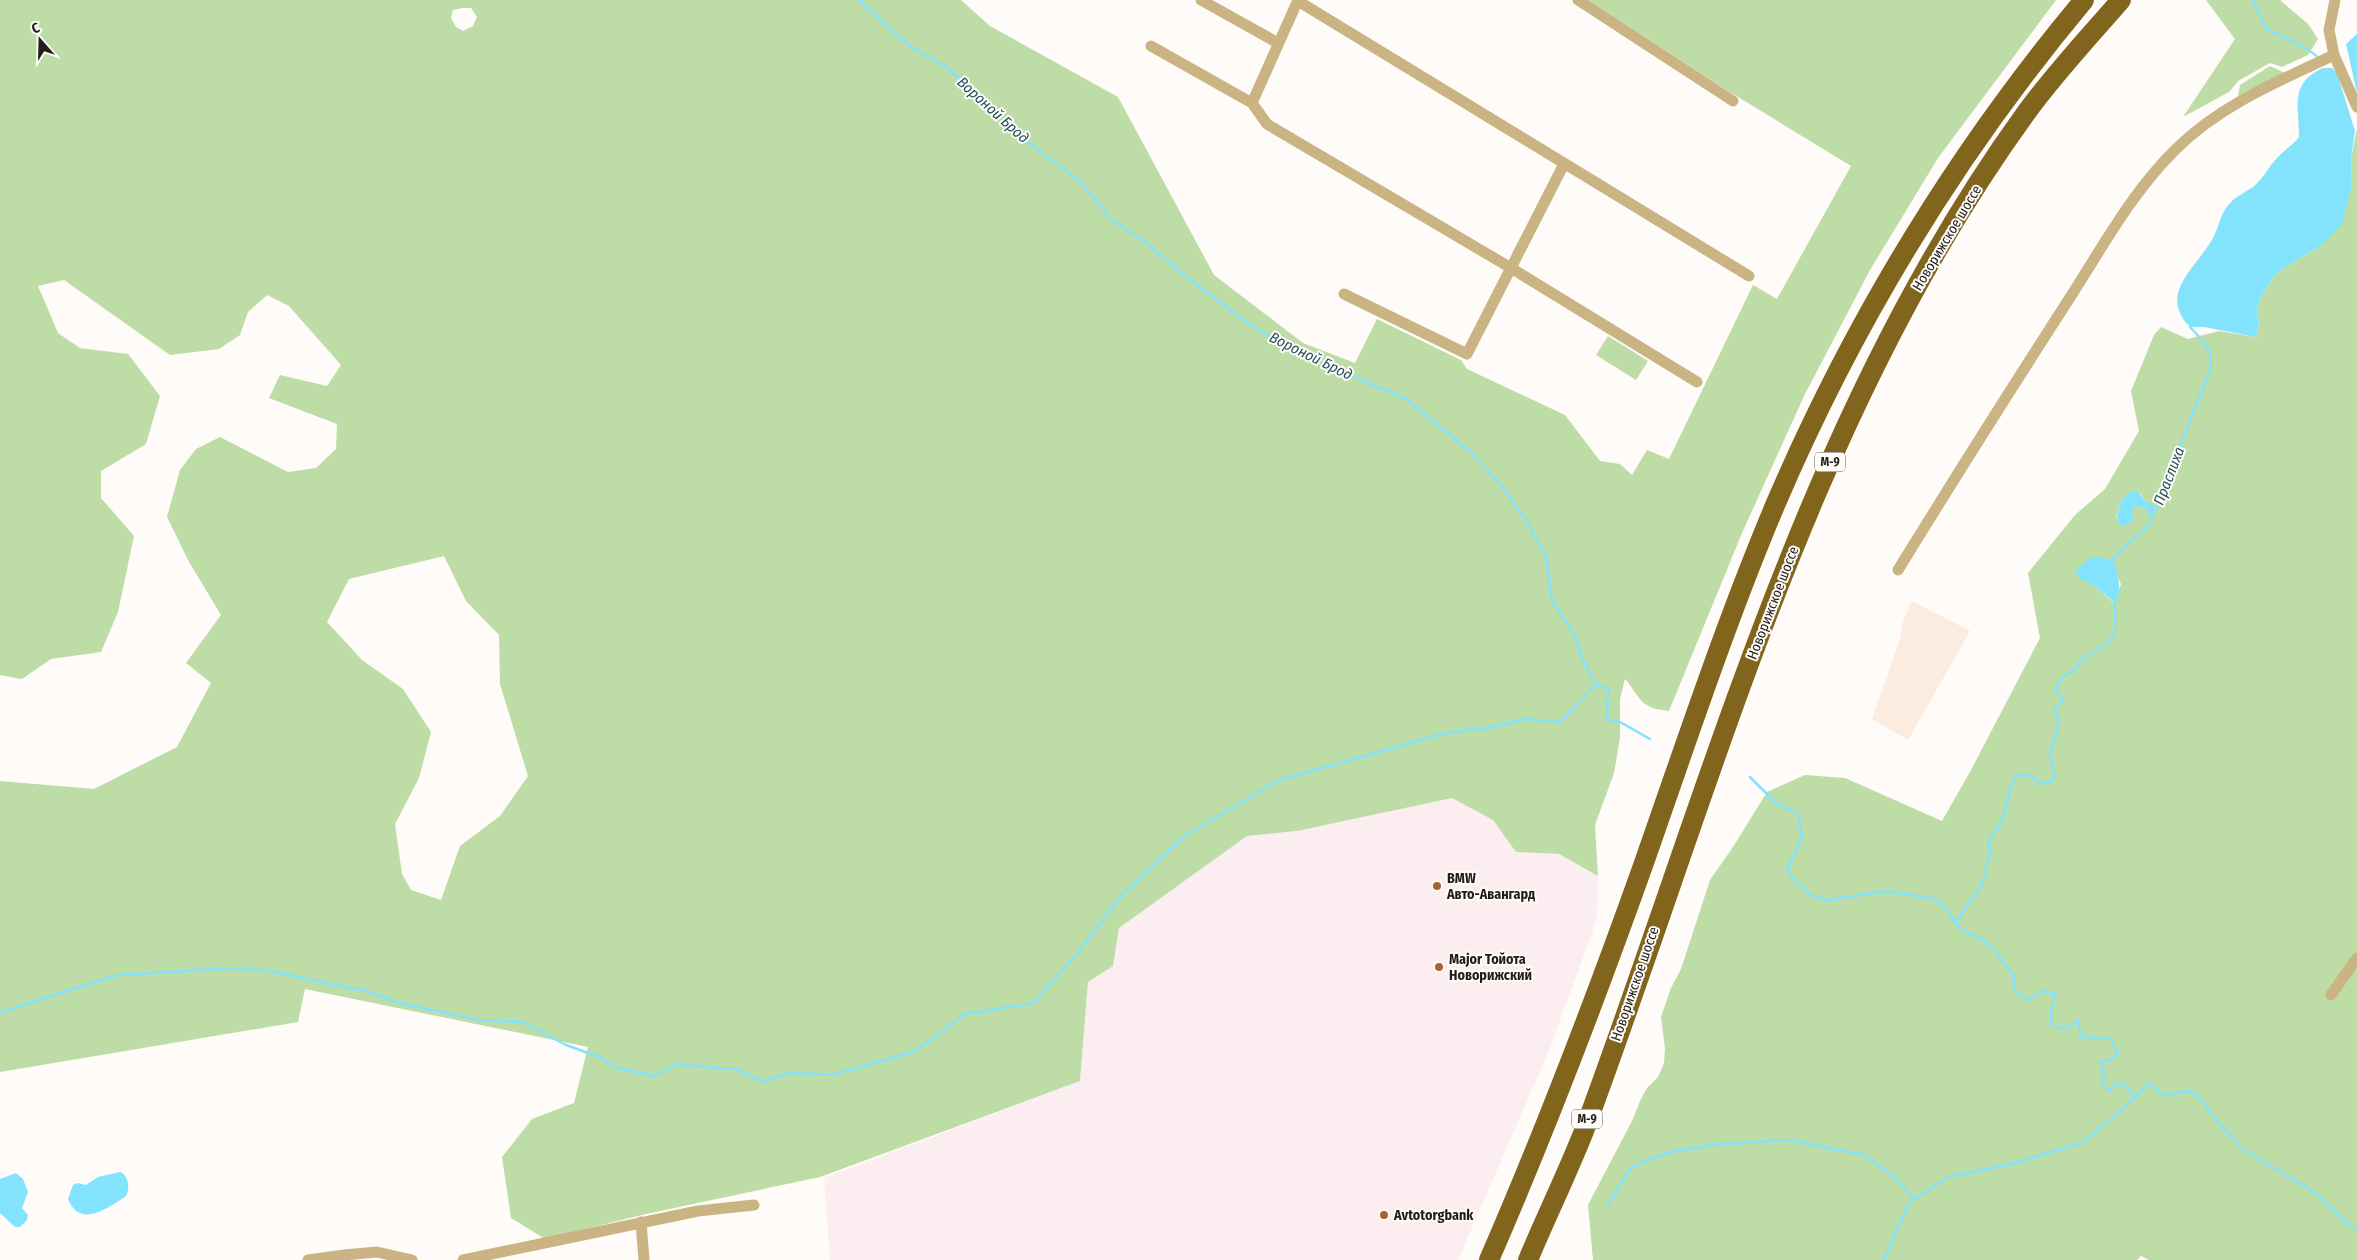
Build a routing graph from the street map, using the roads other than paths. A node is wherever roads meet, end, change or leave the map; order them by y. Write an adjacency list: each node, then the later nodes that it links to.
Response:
1 (1201, 0): 7 (street)
2 (1298, 0): 7 (street); 13 (street)
3 (1578, 0): 10 (street)
4 (2084, 0): 28 (highway, Новорижское шоссе / М-9)
5 (2121, 0): 29 (highway, Новорижское шоссе / М-9)
6 (2336, 0): 9 (street)
7 (1278, 42): 11 (street)
8 (1151, 46): 11 (street)
9 (2334, 56): 12 (street); 18 (street)
10 (1733, 101)
11 (1252, 103): 14 (street)
12 (2357, 107)
13 (1564, 164): 14 (street); 15 (street)
14 (1510, 268): 16 (street); 17 (street)
15 (1749, 276)
16 (1344, 294)
17 (1697, 382)
18 (1898, 570)
19 (2357, 958): 20 (street)
20 (2331, 995)
21 (754, 1205): 22 (street)
22 (641, 1222): 26 (street); 27 (street)
23 (344, 1257): 24 (street); 25 (street)
24 (308, 1260)
25 (412, 1260)
26 (463, 1260)
27 (644, 1260)
28 (1489, 1260)
29 (1528, 1260)

